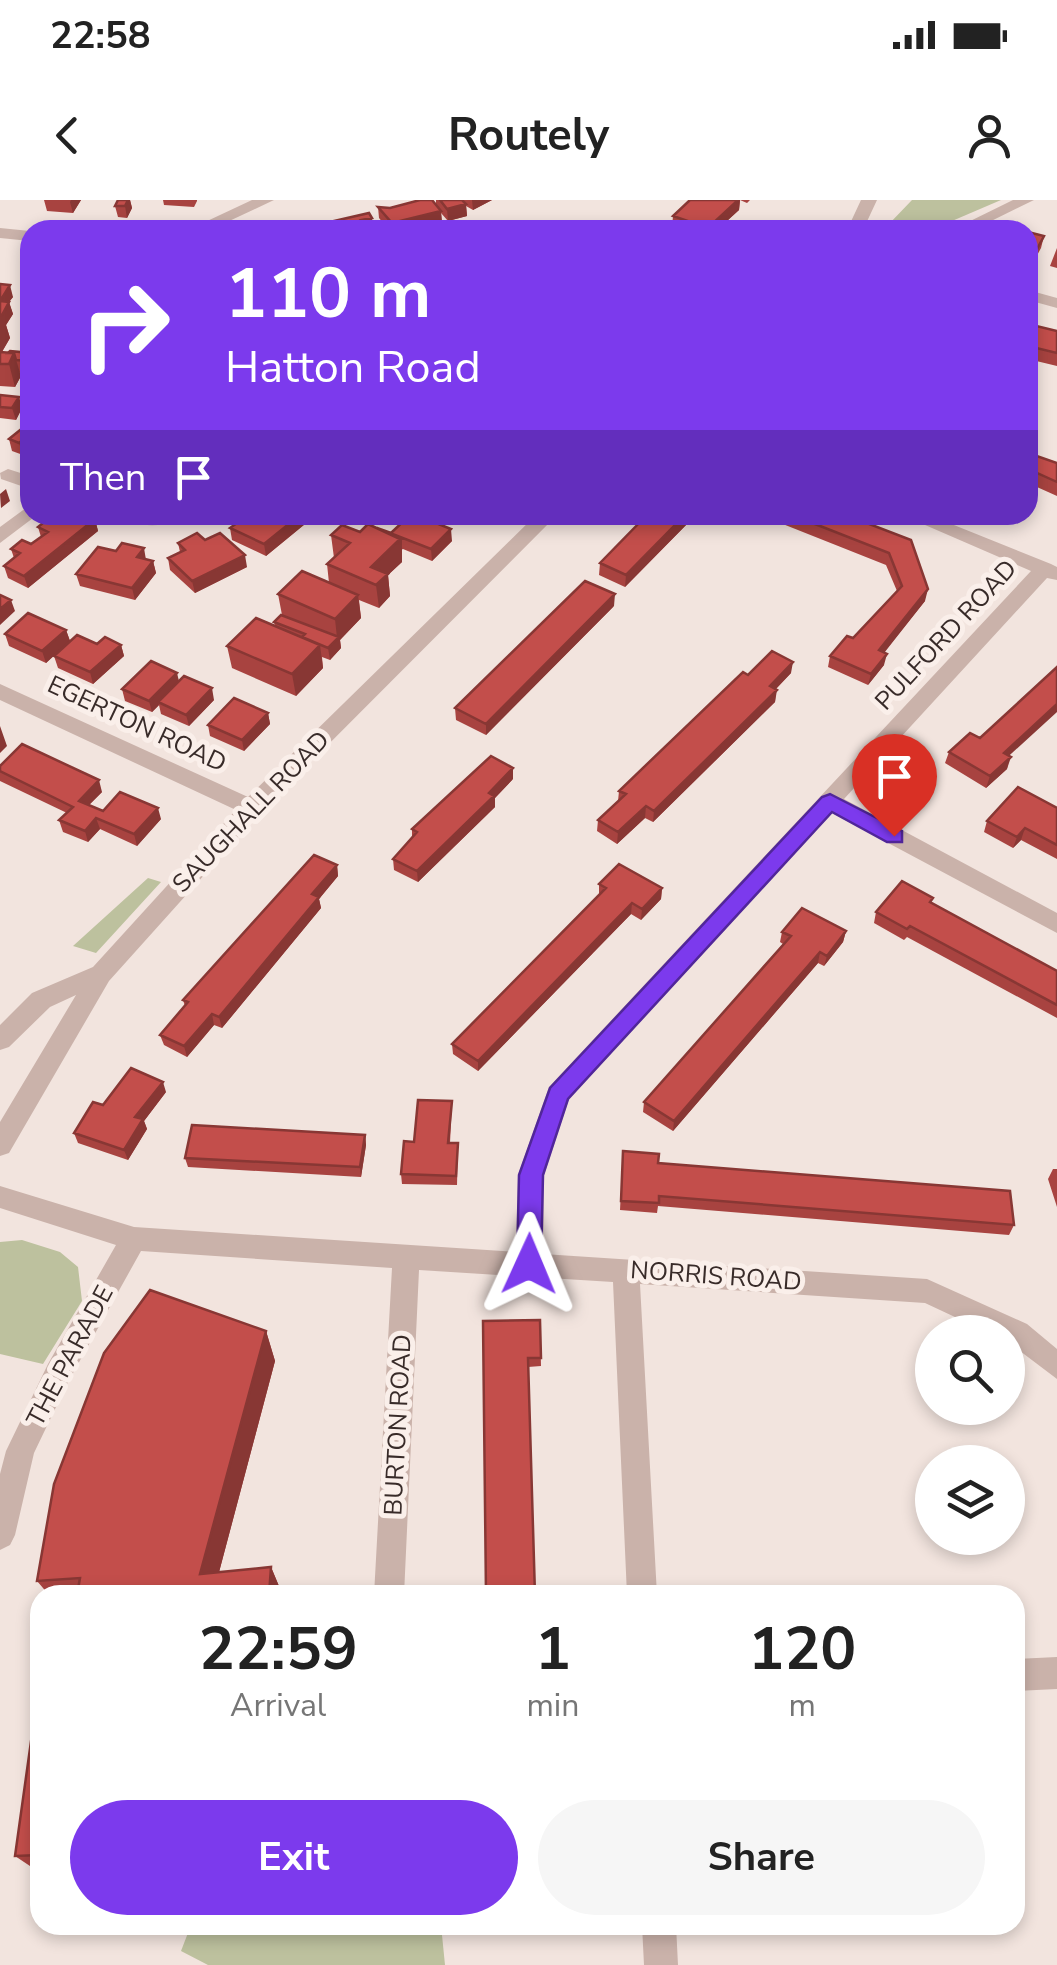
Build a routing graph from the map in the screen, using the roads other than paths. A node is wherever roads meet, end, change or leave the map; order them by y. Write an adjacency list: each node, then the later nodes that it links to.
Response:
1 (266, 200): 3 (street)
2 (1026, 200): 4 (street)
3 (219, 220)
4 (982, 220)
5 (8, 476): 6 (street)
6 (20, 480)
7 (20, 520): 10 (street)
8 (538, 525): 14 (street, SAUGHALL ROAD)
9 (936, 525): 11 (street)
10 (0, 537)
11 (1050, 572): 13 (street, PULFORD ROAD)
12 (0, 691): 14 (street, EGERTON ROAD)
13 (830, 802): 15 (street); 22 (street, PULFORD ROAD)
14 (251, 808): 16 (street, SAUGHALL ROAD)
15 (1057, 924)
16 (101, 974): 17 (street); 18 (street, SAUGHALL ROAD)
17 (0, 1040)
18 (0, 1145)
19 (0, 1197): 20 (street, NORRIS ROAD)
20 (134, 1238): 21 (street, NORRIS ROAD); 25 (street, THE PARADE)
21 (406, 1255): 22 (street, NORRIS ROAD); 26 (street, BURTON ROAD)
22 (529, 1264): 23 (street, NORRIS ROAD)
23 (626, 1270): 24 (street, NORRIS ROAD); 27 (street)
24 (1057, 1366)
25 (0, 1535)
26 (390, 1585)
27 (642, 1585)
28 (1057, 1673): 29 (street)
29 (1025, 1674)
30 (660, 1935): 31 (street)
31 (661, 1965)

